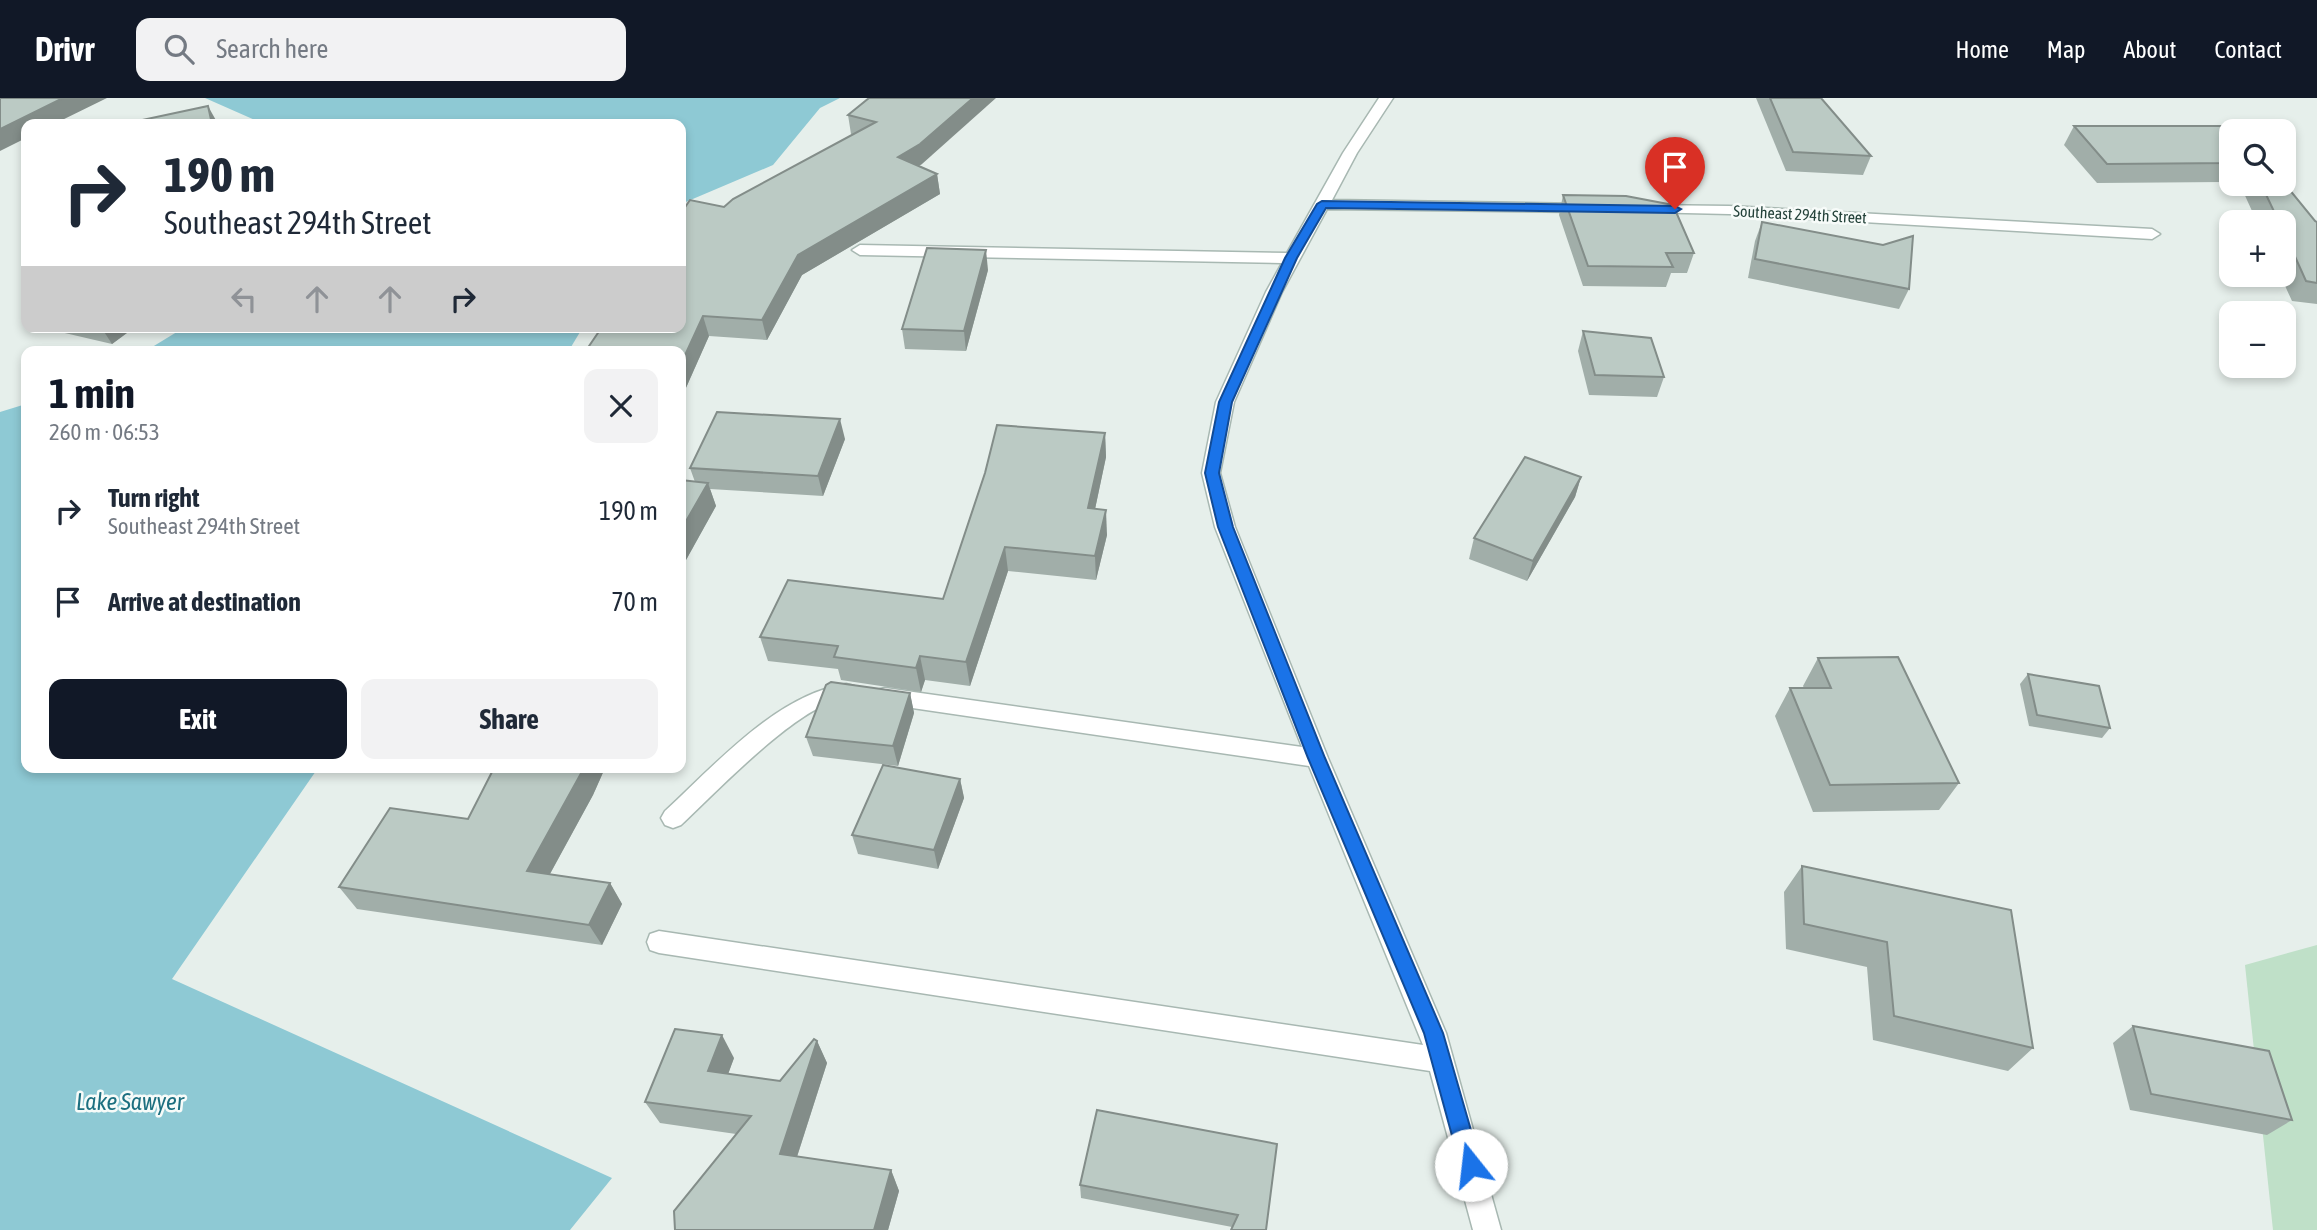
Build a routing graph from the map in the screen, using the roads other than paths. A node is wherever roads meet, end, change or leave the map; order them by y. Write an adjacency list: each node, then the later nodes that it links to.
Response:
1 (1386, 98): 2 (street)
2 (1322, 204): 3 (street); 7 (street)
3 (1607, 208)
4 (1634, 209): 5 (street, Southeast 294th Street)
5 (2152, 234)
6 (860, 250): 7 (street)
7 (1291, 258): 8 (street)
8 (1317, 758): 9 (street); 11 (street)
9 (673, 818)
10 (659, 942): 11 (street)
11 (1441, 1060): 12 (street)
12 (1487, 1230)

